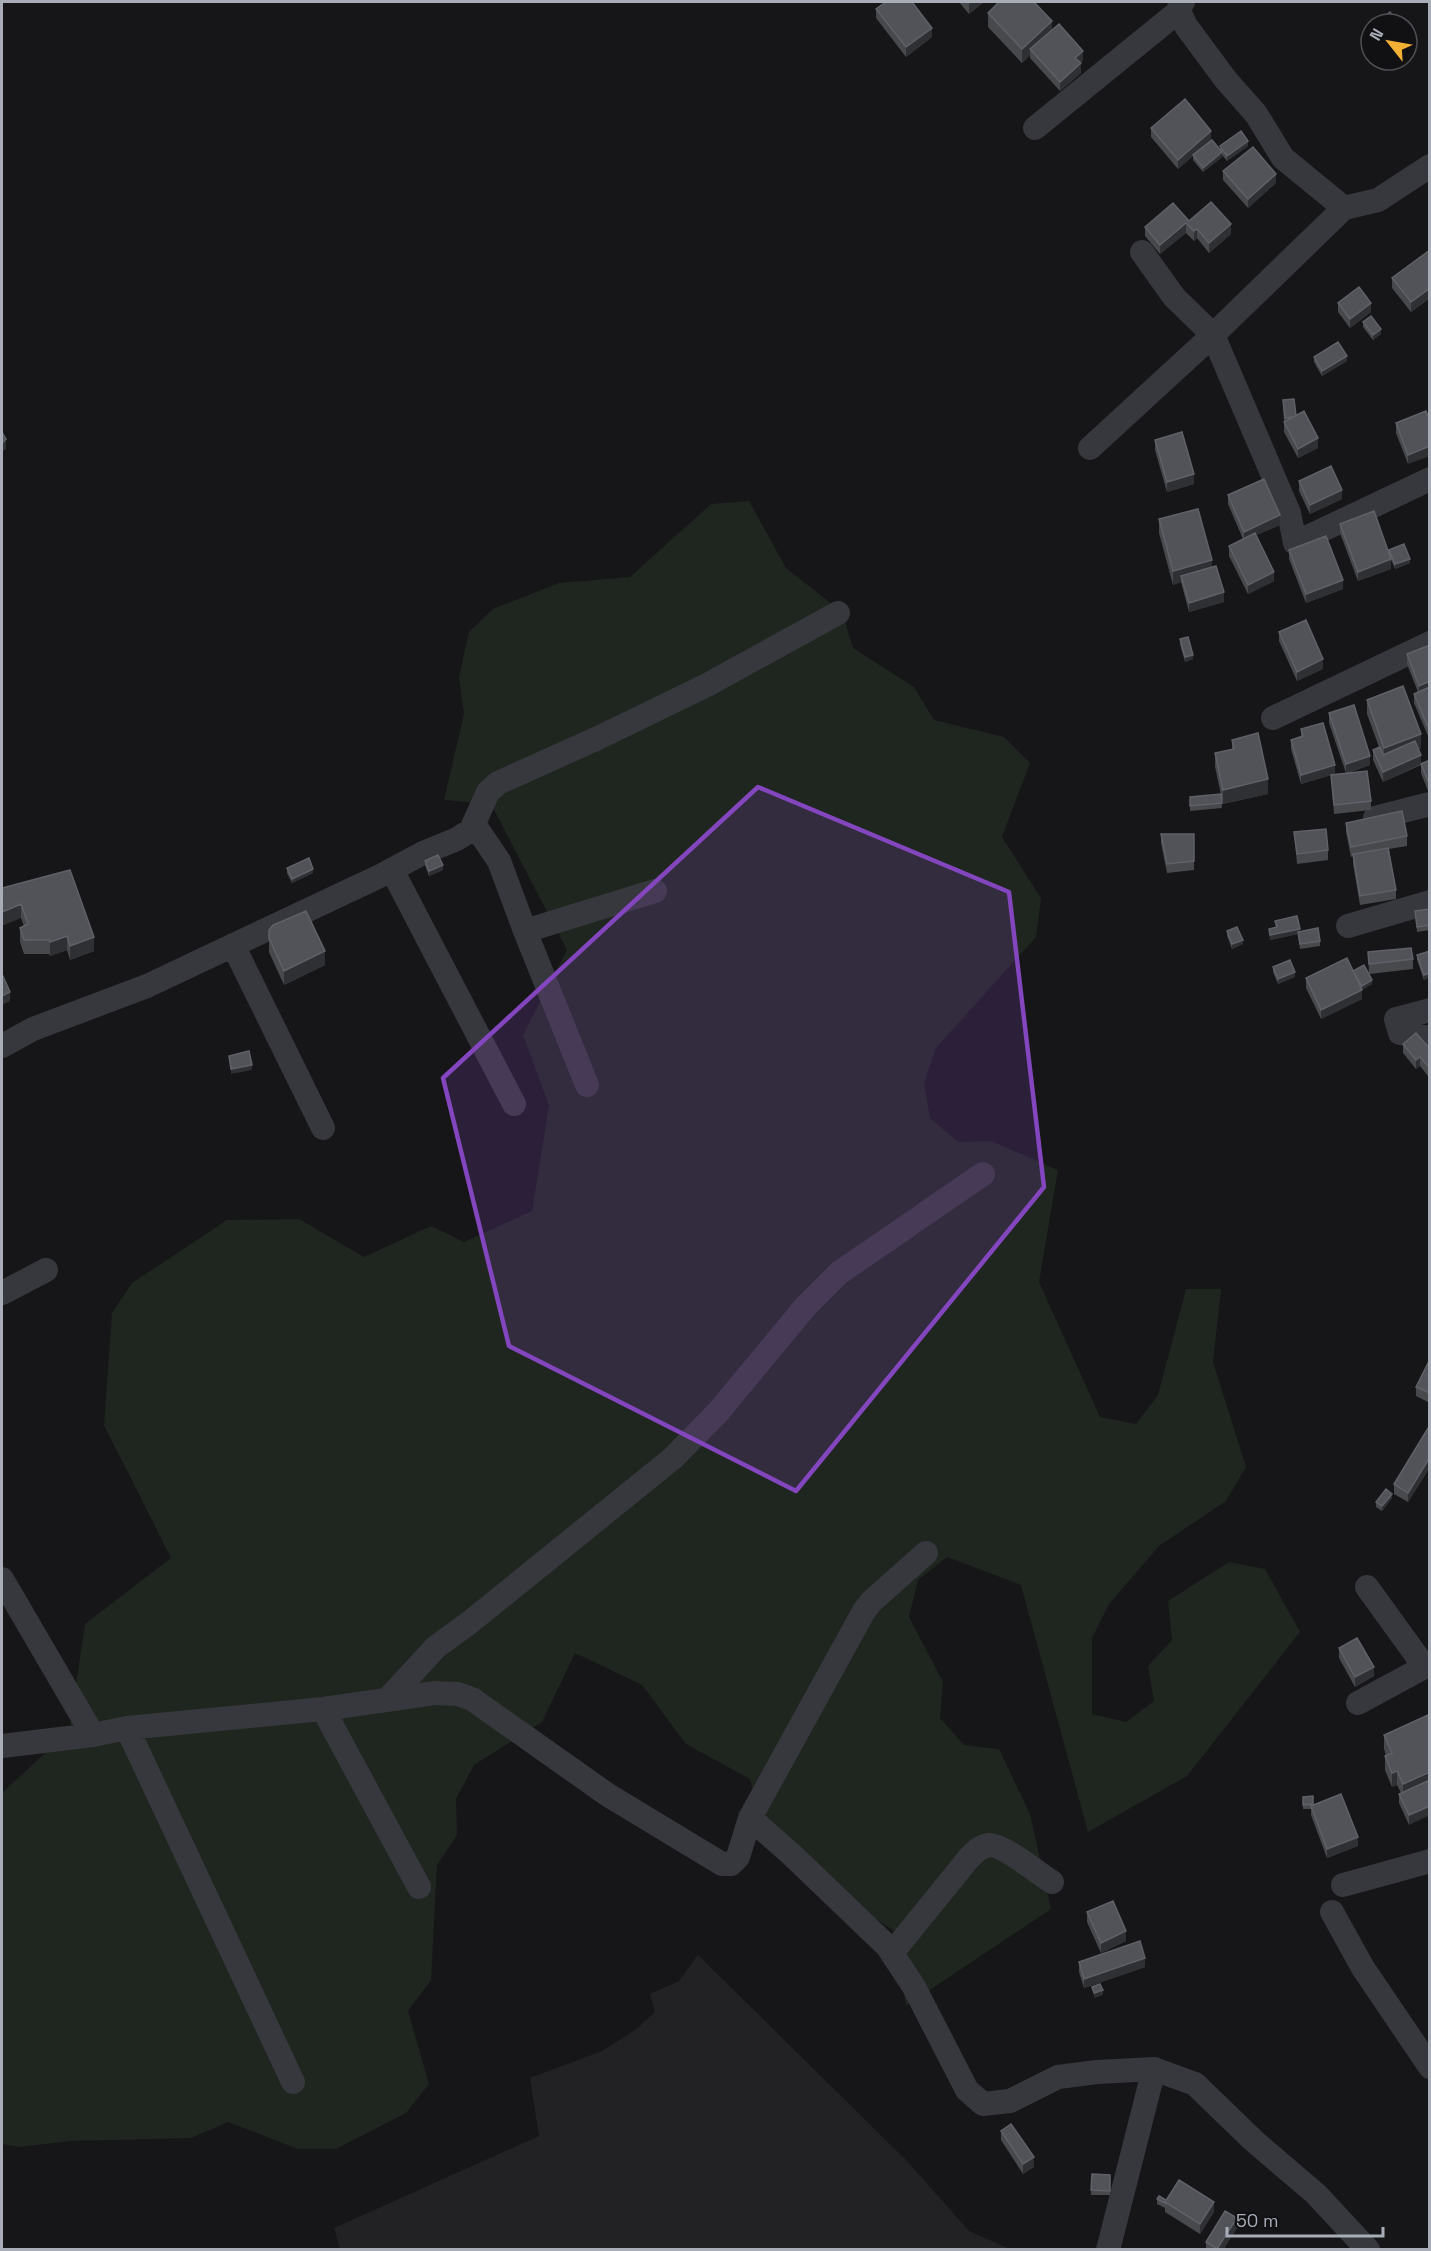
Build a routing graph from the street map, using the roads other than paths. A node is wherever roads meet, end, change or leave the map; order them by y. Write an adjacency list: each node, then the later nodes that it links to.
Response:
1 (1181, 6): 2 (street); 4 (street)
2 (1035, 128)
3 (1430, 166): 4 (street)
4 (1344, 208): 6 (street)
5 (1142, 252): 6 (street)
6 (1214, 335): 7 (street); 8 (street)
7 (1090, 448)
8 (1430, 479)
9 (837, 613): 14 (street)
10 (1430, 643): 11 (street)
11 (1273, 718)
12 (1430, 804): 13 (street)
13 (1375, 818)
14 (474, 824): 15 (street); 19 (street)
15 (392, 870): 20 (street); 25 (street)
16 (655, 891): 19 (street)
17 (1430, 902): 18 (street)
18 (1348, 926)
19 (525, 931): 24 (street)
20 (233, 945): 23 (street); 26 (street)
21 (1430, 1010): 22 (street)
22 (1430, 1038)
23 (2, 1047)
24 (587, 1085)
25 (514, 1104)
26 (323, 1128)
27 (983, 1174): 34 (street)
28 (46, 1270): 29 (street)
29 (2, 1293)
30 (926, 1553): 40 (street)
31 (2, 1579): 38 (street)
32 (1367, 1587): 33 (street)
33 (1427, 1665): 35 (street)
34 (387, 1700): 36 (street); 40 (street)
35 (1358, 1703)
36 (323, 1709): 37 (street); 44 (street)
37 (127, 1728): 38 (street); 49 (street)
38 (93, 1735): 39 (street)
39 (2, 1746)
40 (750, 1818): 46 (street)
41 (1430, 1861): 43 (street)
42 (1052, 1882): 46 (street)
43 (1343, 1885)
44 (419, 1887)
45 (1332, 1912): 47 (street)
46 (892, 1953): 48 (street)
47 (1430, 2067)
48 (1154, 2069): 50 (street); 51 (street)
49 (293, 2082)
50 (1108, 2250)
51 (1368, 2250)

